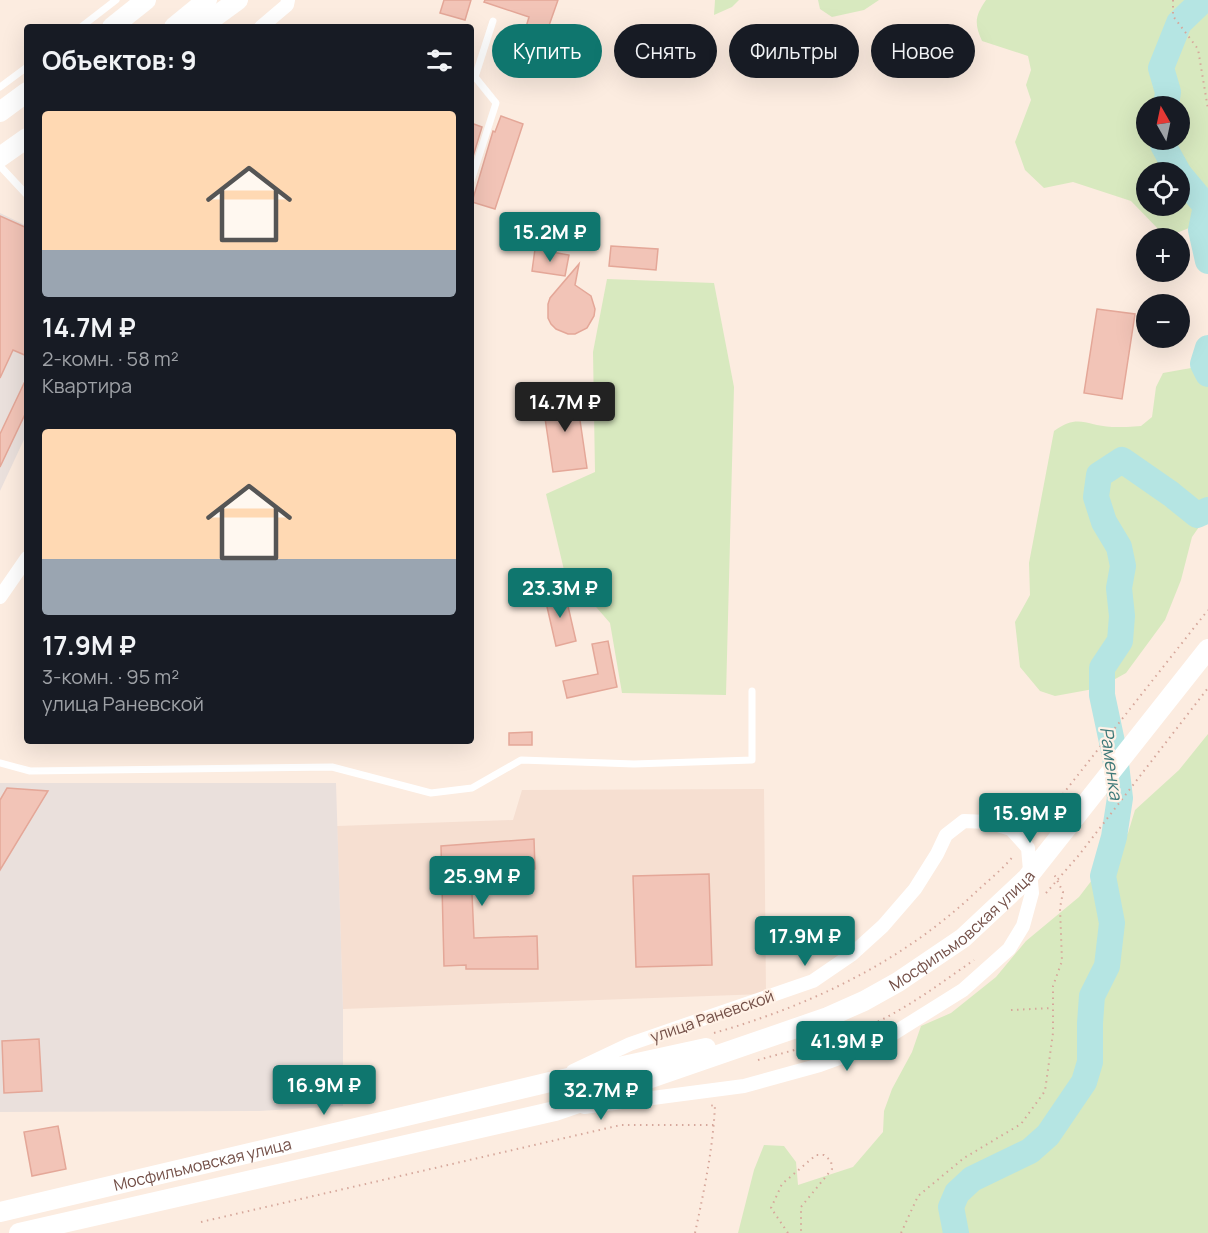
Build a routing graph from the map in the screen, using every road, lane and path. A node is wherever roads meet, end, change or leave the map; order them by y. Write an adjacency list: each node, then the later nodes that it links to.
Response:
1 (116, 0): 8 (lane)
2 (146, 0): 9 (street)
3 (207, 0): 10 (street)
4 (238, 0): 11 (street)
5 (288, 0): 12 (street)
6 (1173, 0): 18 (path)
7 (493, 21): 14 (lane)
8 (85, 24)
9 (116, 24)
10 (178, 24)
11 (205, 24)
12 (265, 24)
13 (24, 69): 16 (lane)
14 (474, 75)
15 (474, 79): 24 (lane)
16 (0, 87)
17 (24, 94): 19 (street)
18 (1208, 109)
19 (0, 112)
20 (24, 140): 22 (street)
21 (24, 152): 23 (street)
22 (0, 157)
23 (0, 167): 25 (lane)
24 (474, 172)
25 (24, 192)
26 (24, 562): 27 (street)
27 (0, 597)
28 (1208, 610): 32 (path)
29 (1208, 649): 37 (street, Мосфильмовская улица)
30 (752, 691): 31 (lane)
31 (0, 763)
32 (1031, 836)
33 (1017, 852): 38 (path)
34 (1054, 874): 35 (path)
35 (1053, 1008): 36 (path); 49 (path)
36 (1011, 1010)
37 (793, 1028): 39 (street, Мосфильмовская улица); 41 (street, Мосфильмовская улица)
38 (706, 1035)
39 (550, 1082): 41 (street, улица Раневской); 43 (street, Мосфильмовская улица)
40 (703, 1106): 42 (path)
41 (555, 1111): 45 (street, Мосфильмовская улица)
42 (714, 1125): 44 (path); 46 (path)
43 (0, 1212)
44 (201, 1222)
45 (19, 1233)
46 (694, 1233)
47 (788, 1233): 48 (path)
48 (801, 1233)
49 (900, 1233)

